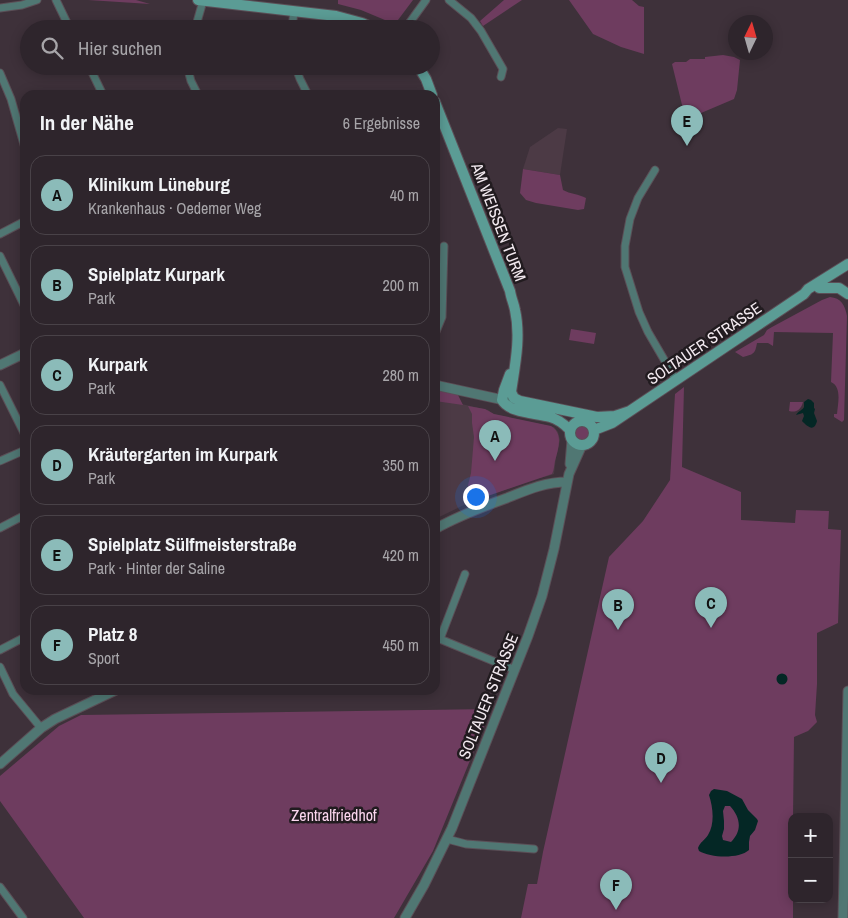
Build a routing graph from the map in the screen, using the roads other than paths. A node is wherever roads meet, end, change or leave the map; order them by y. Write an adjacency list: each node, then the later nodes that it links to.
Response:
1 (37, 0): 7 (street)
2 (56, 0): 9 (street)
3 (198, 0): 4 (main road)
4 (203, 0): 8 (main road); 10 (street)
5 (426, 0): 13 (street)
6 (449, 0): 19 (street)
7 (0, 8)
8 (294, 11): 11 (street); 12 (main road)
9 (66, 20)
10 (197, 20)
11 (293, 20)
12 (351, 20)
13 (412, 20)
14 (0, 73): 25 (street)
15 (93, 75): 20 (street)
16 (189, 75): 21 (street)
17 (298, 75): 22 (street)
18 (424, 75): 23 (main road)
19 (501, 77)
20 (101, 90)
21 (196, 90)
22 (306, 90)
23 (430, 90)
24 (440, 115): 43 (main road, AM WEISSEN TURM)
25 (20, 130)
26 (656, 170): 40 (street)
27 (20, 224): 28 (street)
28 (0, 234)
29 (444, 246): 37 (street)
30 (0, 256): 36 (street)
31 (848, 264): 34 (main road, SOLTAUER STRASSE)
32 (848, 271): 33 (main road, SOLTAUER STRASSE)
33 (819, 288): 34 (main road, SOLTAUER STRASSE); 35 (main road)
34 (804, 294): 40 (main road, SOLTAUER STRASSE)
35 (848, 294)
36 (20, 297)
37 (440, 322)
38 (20, 355): 39 (street)
39 (0, 365)
40 (676, 380): 45 (main road, SOLTAUER STRASSE)
41 (0, 385): 46 (street)
42 (440, 386): 43 (street)
43 (507, 398): 44 (main road); 48 (main road)
44 (547, 408): 45 (main road); 48 (main road)
45 (630, 411): 47 (main road, SOLTAUER STRASSE)
46 (20, 425)
47 (594, 430): 48 (main road); 49 (main road, SOLTAUER STRASSE)
48 (572, 431): 49 (main road); 52 (street, SOLTAUER STRASSE)
49 (582, 445): 52 (street, SOLTAUER STRASSE)
50 (20, 452): 51 (street)
51 (0, 461)
52 (568, 478): 54 (street); 62 (street, SOLTAUER STRASSE)
53 (20, 518): 55 (street)
54 (440, 526)
55 (0, 528)
56 (465, 574): 57 (street)
57 (440, 633)
58 (440, 639): 62 (street)
59 (20, 640): 60 (street)
60 (0, 650)
61 (0, 667): 65 (street)
62 (515, 670): 67 (street, SOLTAUER STRASSE)
63 (848, 691): 69 (street)
64 (105, 695): 65 (street)
65 (41, 728): 66 (street)
66 (0, 764)
67 (447, 839): 68 (street); 72 (street, SOLTAUER STRASSE)
68 (534, 849)
69 (846, 880): 73 (street)
70 (0, 887): 71 (street)
71 (23, 918)
72 (406, 918)
73 (842, 918)

